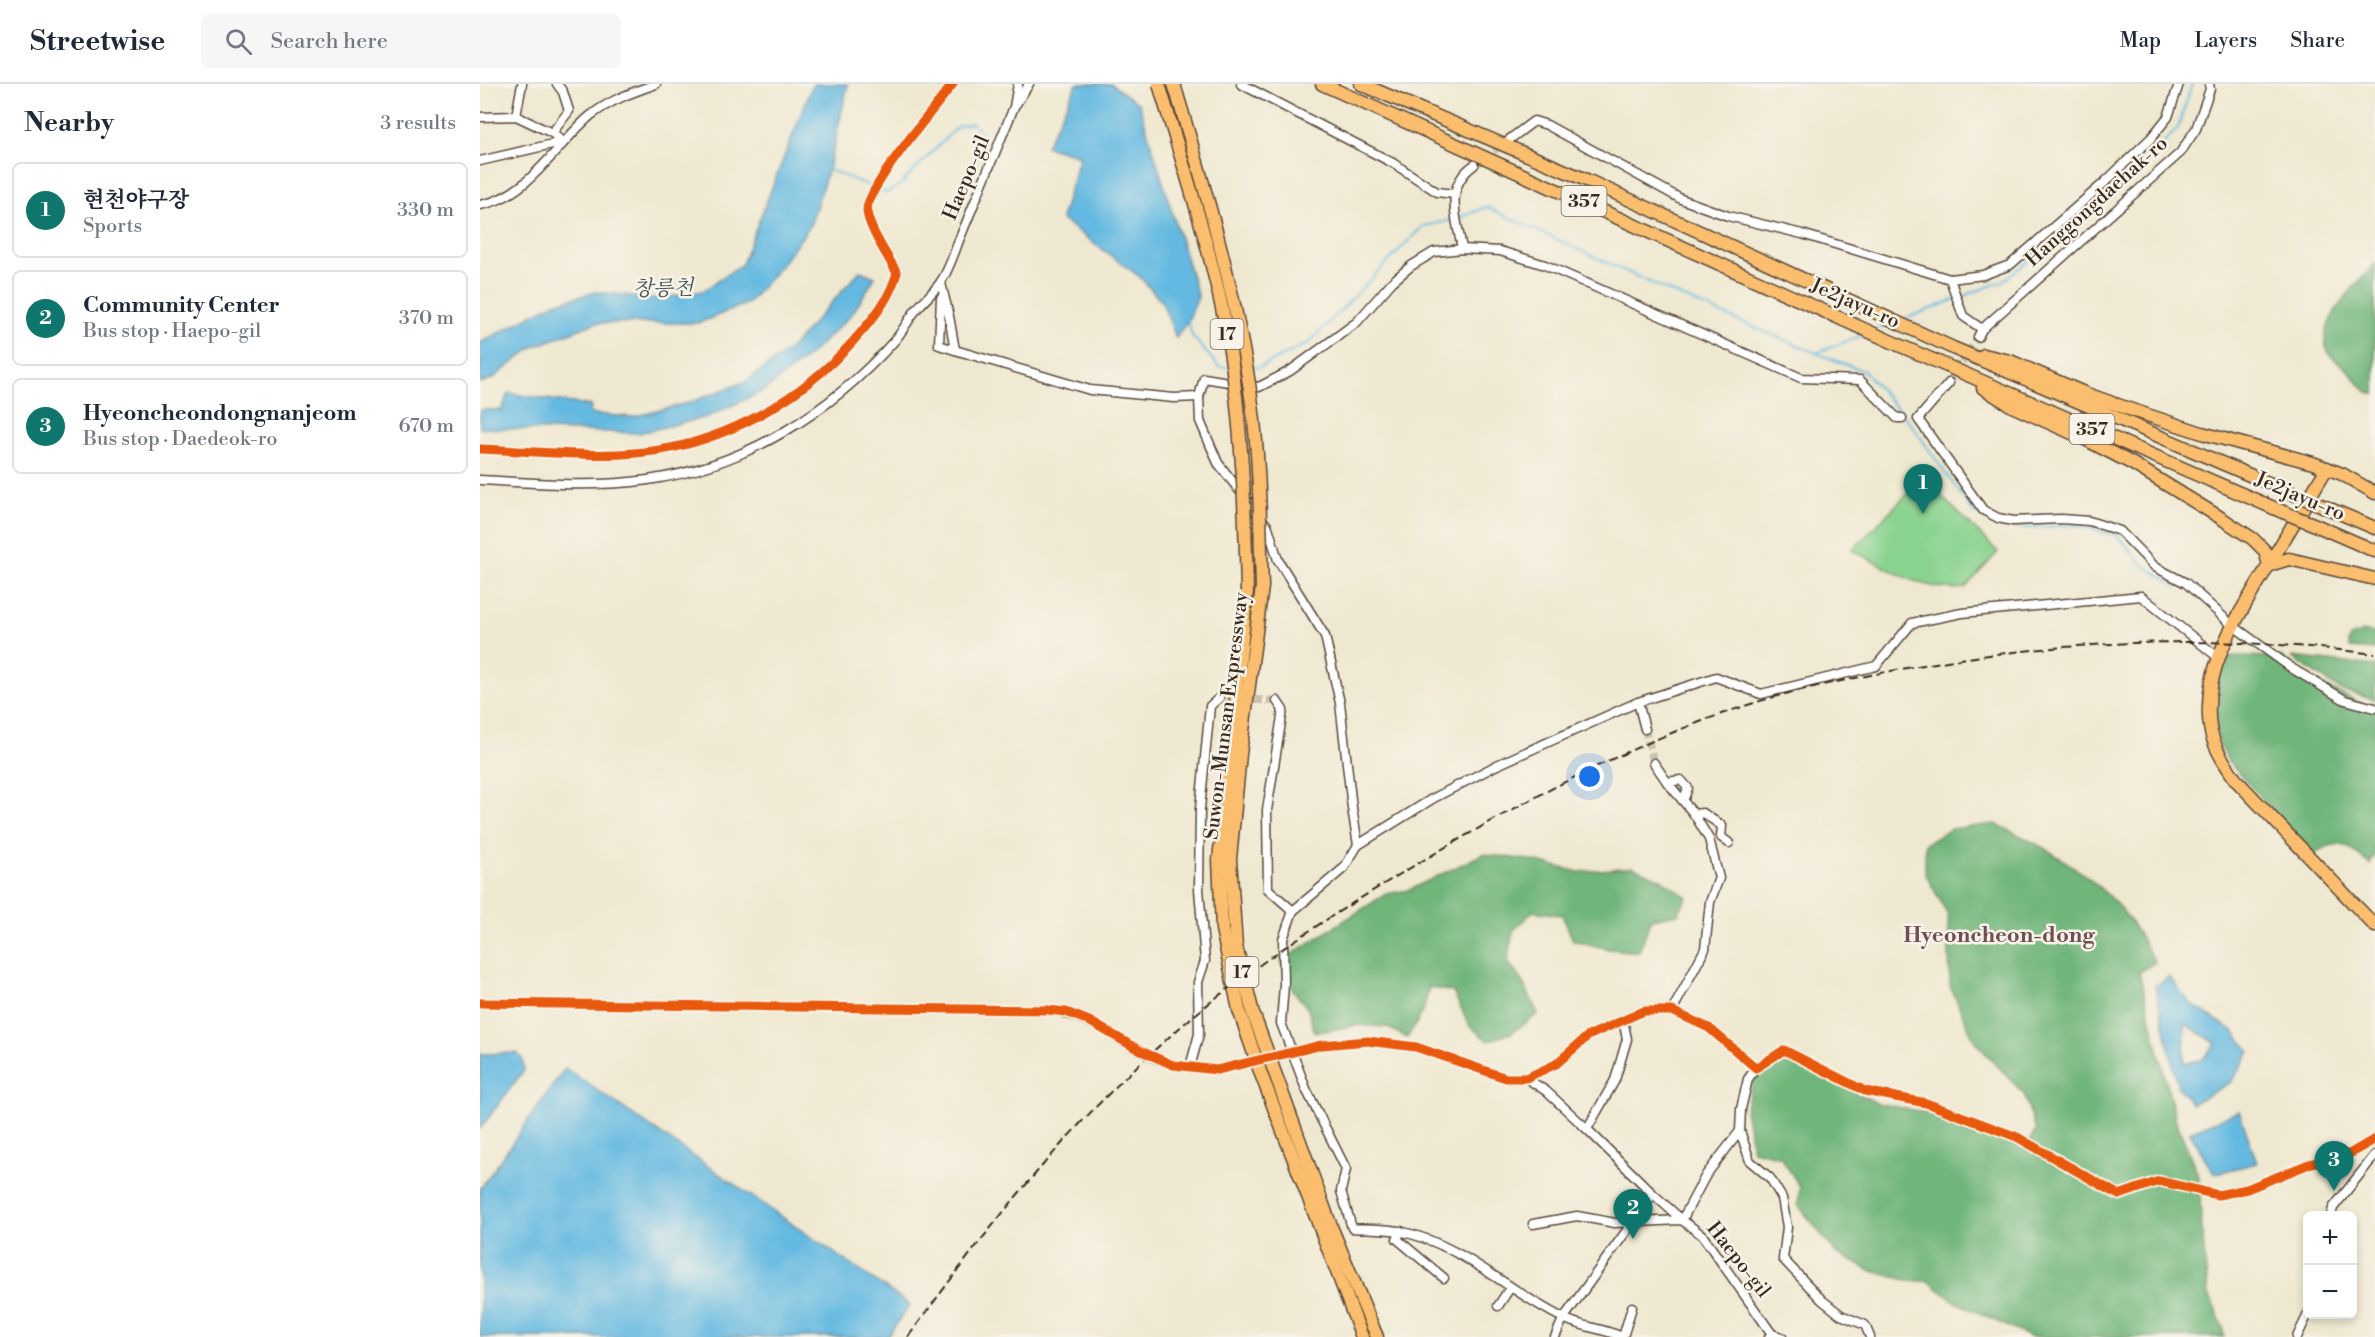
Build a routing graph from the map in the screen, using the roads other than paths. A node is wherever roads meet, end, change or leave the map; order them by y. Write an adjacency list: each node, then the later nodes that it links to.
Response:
1 (522, 84): 14 (street)
2 (557, 84): 16 (street)
3 (656, 84): 18 (street)
4 (1018, 84): 13 (street, Haepo-gil)
5 (1029, 84): 13 (street)
6 (1159, 84): 75 (highway, Suwon-Munsan Expressway / 17, bridge)
7 (1174, 84): 76 (highway, Suwon-Munsan Expressway / 17, bridge)
8 (1241, 84): 21 (street)
9 (1322, 84): 28 (highway, Je2jayu-ro / 357)
10 (1361, 84): 26 (highway, Je2jayu-ro / 357)
11 (2179, 84): 24 (street, Hanggongdaehak-ro)
12 (2209, 84): 24 (street, Hanggongdaehak-ro)
13 (1014, 107): 25 (street, Haepo-gil)
14 (516, 116): 15 (street); 16 (street)
15 (480, 117)
16 (552, 133): 18 (street)
17 (1510, 139): 24 (street)
18 (563, 142): 19 (street); 22 (street)
19 (480, 161)
20 (1473, 165): 21 (street)
21 (1454, 194): 23 (street)
22 (480, 205)
23 (1462, 249): 30 (street); 31 (street)
24 (1950, 279)
25 (940, 283): 27 (street); 27 (street); 33 (street)
26 (1953, 348): 32 (highway); 35 (highway, Je2jayu-ro / 357, bridge)
27 (955, 350): 30 (street)
28 (1943, 364): 36 (highway, Je2jayu-ro / 357, bridge); 37 (highway)
29 (1949, 382): 39 (street)
30 (1199, 397): 49 (street)
31 (1902, 418)
32 (2327, 468): 34 (highway); 37 (highway)
33 (480, 480)
34 (2375, 493)
35 (2375, 528)
36 (2375, 551)
37 (2269, 565): 38 (highway); 39 (highway)
38 (2375, 579)
39 (2232, 625): 40 (highway); 44 (street)
40 (2219, 658): 43 (street); 51 (highway)
41 (1219, 698): 55 (street)
42 (1277, 701): 50 (street)
43 (1638, 702): 45 (street); 49 (street)
44 (2375, 708)
45 (1645, 729)
46 (1654, 763): 47 (street)
47 (1694, 814): 48 (street); 53 (street)
48 (1729, 843)
49 (1358, 845): 50 (street)
50 (1293, 911): 67 (street)
51 (2375, 926)
52 (480, 1003): 55 (street)
53 (1672, 1011): 54 (street); 56 (street)
54 (1623, 1020): 57 (street); 58 (street)
55 (1190, 1067): 57 (street, bridge)
56 (1756, 1068): 59 (street); 60 (street)
57 (1526, 1078): 58 (street)
58 (1587, 1129): 62 (street)
59 (1740, 1131): 64 (street); 80 (street, Haepo-gil)
60 (2375, 1139)
61 (2375, 1155): 63 (street)
62 (1653, 1194): 64 (street); 65 (street)
63 (2332, 1211)
64 (1682, 1220): 65 (street, Haepo-gil); 74 (street, Haepo-gil)
65 (1633, 1222): 66 (street, Haepo-gil); 72 (street)
66 (1533, 1224)
67 (1401, 1231): 68 (street); 69 (street)
68 (1444, 1278)
69 (1510, 1288): 70 (street); 72 (street)
70 (1498, 1306)
71 (1632, 1307): 78 (street)
72 (1563, 1319): 77 (street); 78 (street)
73 (2306, 1319): 81 (street)
74 (1770, 1335): 79 (street, Haepo-gil)
75 (1362, 1337)
76 (1377, 1337)
77 (1555, 1337)
78 (1622, 1337)
79 (1782, 1337)
80 (1870, 1337)
81 (2297, 1337)

